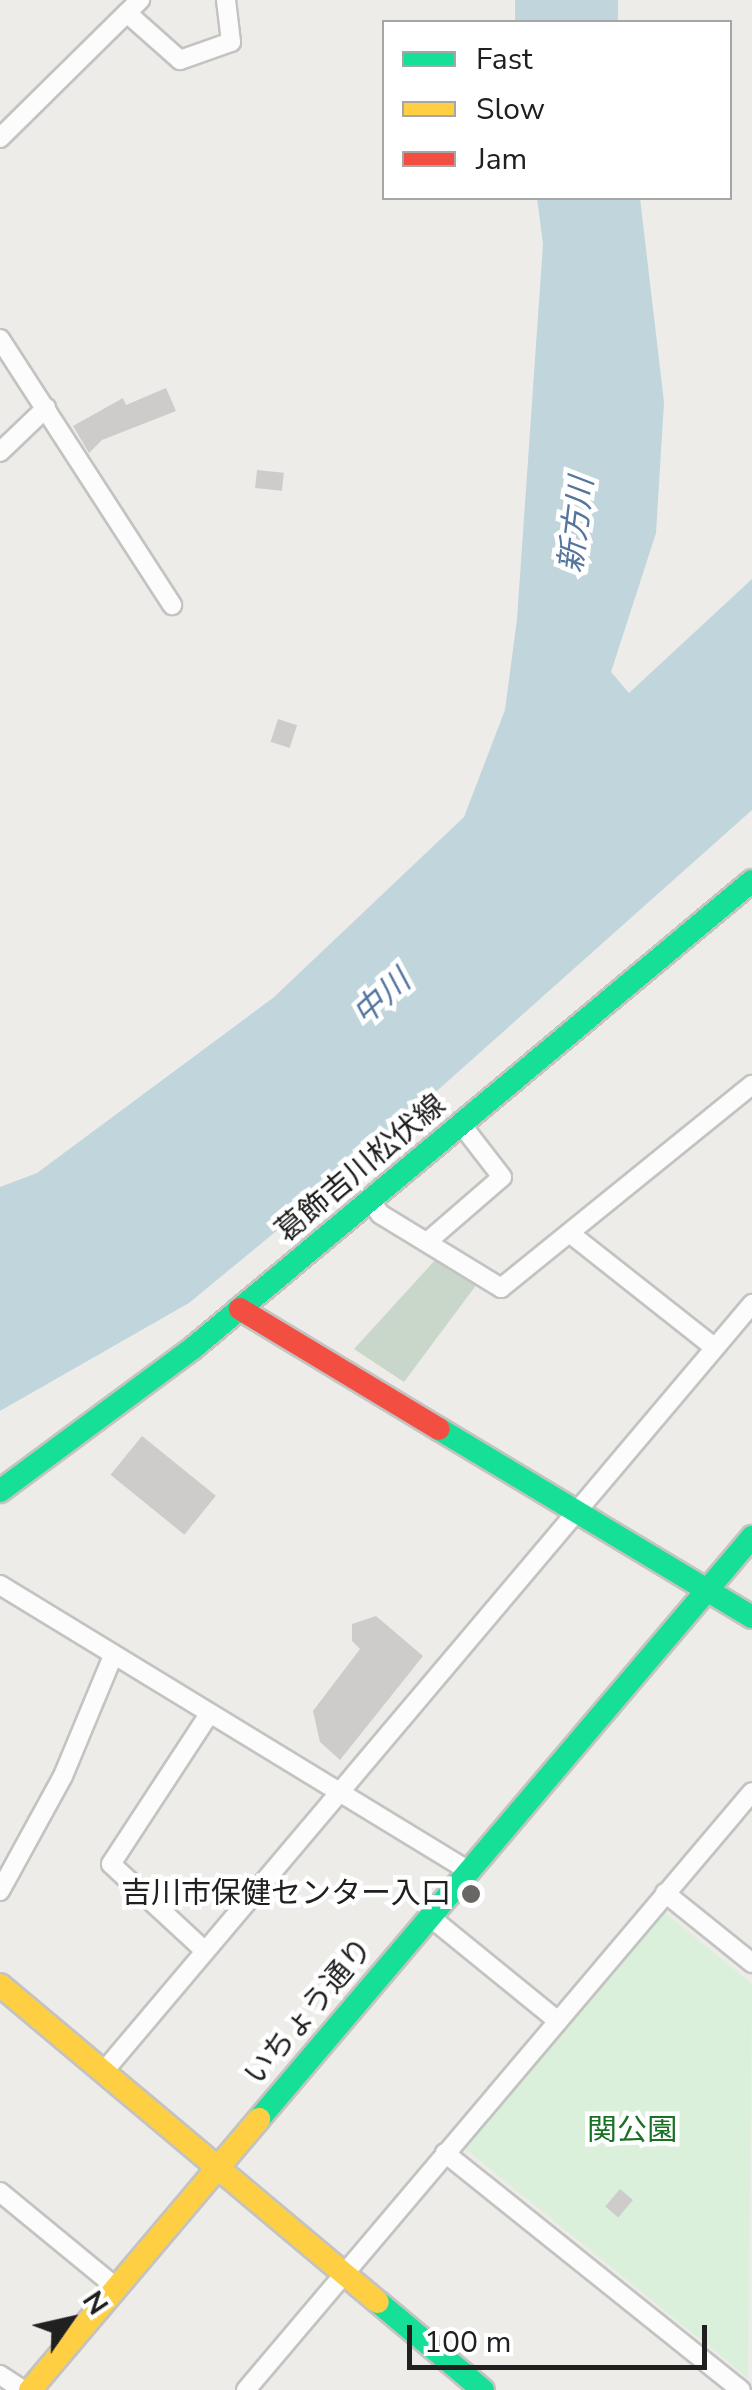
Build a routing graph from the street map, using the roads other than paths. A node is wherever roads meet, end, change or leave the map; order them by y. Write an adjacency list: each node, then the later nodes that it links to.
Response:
1 (226, 0): 2 (street)
2 (134, 7): 3 (street)
3 (0, 138)
4 (0, 338): 5 (street)
5 (46, 408): 6 (street); 7 (street)
6 (0, 452)
7 (172, 605)
8 (752, 881): 10 (street, 葛飾吉川松伏線)
9 (748, 1096): 12 (street)
10 (461, 1124): 11 (street, 葛飾吉川松伏線); 13 (street)
11 (370, 1200): 13 (street); 15 (street, 葛飾吉川松伏線)
12 (572, 1235): 13 (street); 16 (street)
13 (426, 1242)
14 (752, 1304): 16 (street)
15 (240, 1309): 17 (street, 葛飾吉川松伏線); 18 (street)
16 (714, 1348): 18 (street)
17 (0, 1491)
18 (576, 1515): 21 (street); 25 (street)
19 (752, 1537): 21 (street, いちょう通り)
20 (0, 1585): 23 (street)
21 (705, 1590): 22 (street); 27 (street, いちょう通り)
22 (752, 1617)
23 (112, 1658): 24 (street); 28 (street)
24 (209, 1714): 25 (street); 31 (street)
25 (341, 1792): 27 (street); 31 (street)
26 (749, 1800): 29 (street)
27 (469, 1871): 30 (street, いちょう通り)
28 (0, 1890)
29 (665, 1893): 32 (street); 34 (street)
30 (430, 1917): 34 (street); 37 (street, いちょう通り)
31 (205, 1951): 35 (street)
32 (752, 1963)
33 (0, 1985): 35 (street)
34 (558, 2020): 36 (street)
35 (105, 2070): 37 (street)
36 (446, 2153): 39 (street); 45 (street)
37 (218, 2166): 39 (street); 40 (street, いちょう通り)
38 (0, 2192): 40 (street)
39 (345, 2274): 43 (street); 44 (street)
40 (117, 2288): 42 (street, いちょう通り)
41 (0, 2376): 42 (street)
42 (26, 2390)
43 (246, 2390)
44 (483, 2390)
45 (741, 2390)

